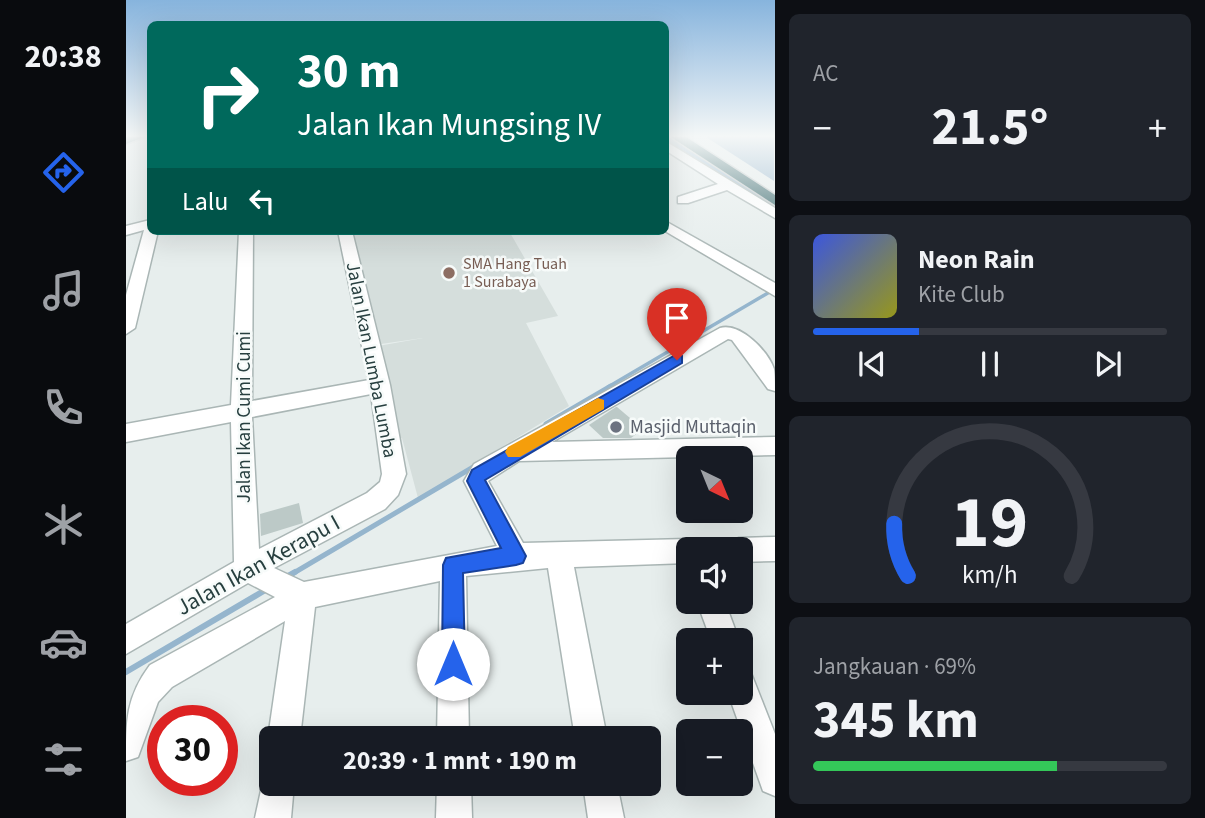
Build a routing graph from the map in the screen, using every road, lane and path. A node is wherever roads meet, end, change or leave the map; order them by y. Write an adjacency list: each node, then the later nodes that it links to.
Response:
1 (711, 175): 4 (street)
2 (735, 175): 7 (highway)
3 (750, 175): 5 (highway)
4 (727, 185): 6 (street); 8 (street)
5 (775, 191)
6 (683, 200)
7 (775, 201)
8 (775, 214)
9 (147, 225): 11 (street)
10 (669, 227): 15 (street)
11 (126, 231)
12 (150, 235): 16 (street)
13 (246, 235): 19 (street, Jalan Ikan Cumi Cumi)
14 (346, 235): 18 (street, Jalan Ikan Lumba Lumba)
15 (769, 288)
16 (126, 328)
17 (775, 384): 22 (street)
18 (380, 385): 19 (street); 23 (street, Jalan Ikan Lumba Lumba)
19 (241, 411): 20 (street); 30 (street, Jalan Ikan Cumi Cumi)
20 (126, 433)
21 (775, 446): 22 (street)
22 (514, 452): 27 (street)
23 (390, 488): 30 (street, Jalan Ikan Kerapu I)
24 (775, 549): 25 (street)
25 (753, 550)
26 (676, 552): 28 (street)
27 (516, 556): 28 (street); 29 (street)
28 (559, 557): 36 (street)
29 (453, 565): 31 (street); 35 (street)
30 (248, 569): 31 (street); 32 (street, Jalan Ikan Kerapu I)
31 (294, 591): 34 (street); 37 (street)
32 (126, 640)
33 (748, 705): 38 (street)
34 (285, 726)
35 (453, 726)
36 (590, 726)
37 (126, 745)
38 (775, 779)
39 (275, 796): 42 (street)
40 (454, 796): 43 (street)
41 (602, 796): 44 (street)
42 (272, 818)
43 (454, 818)
44 (606, 818)

